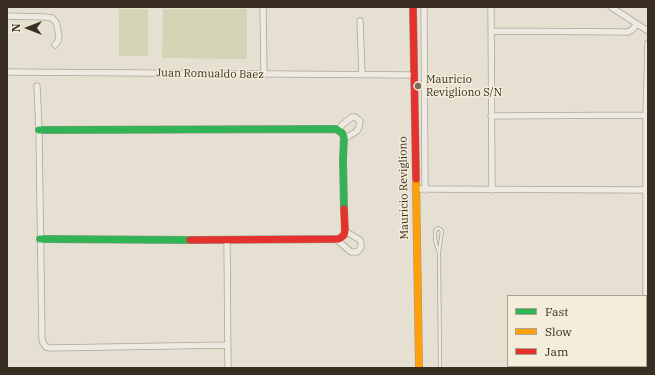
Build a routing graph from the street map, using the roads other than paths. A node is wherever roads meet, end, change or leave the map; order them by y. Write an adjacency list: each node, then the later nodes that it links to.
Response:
1 (263, 7): 14 (street)
2 (413, 7): 16 (street, Mauricio Revigliono)
3 (424, 7): 24 (street)
4 (491, 7): 9 (street)
5 (611, 7): 8 (street)
6 (7, 16): 12 (street)
7 (360, 21): 15 (street)
8 (637, 24): 9 (street); 10 (street)
9 (491, 31): 19 (street)
10 (648, 31)
11 (648, 43): 18 (street)
12 (55, 46)
13 (7, 72): 14 (street, Juan Romualdo Baez)
14 (264, 74): 15 (street, Juan Romualdo Baez)
15 (362, 75): 16 (street, Juan Romualdo Baez)
16 (414, 75): 23 (street, Mauricio Revigliono)
17 (37, 86): 20 (street)
18 (646, 115): 19 (street); 26 (street)
19 (491, 116): 25 (street)
20 (39, 130): 21 (street); 28 (street)
21 (339, 130): 22 (street); 22 (street)
22 (344, 137): 27 (street)
23 (415, 190): 24 (street); 36 (street, Mauricio Revigliono)
24 (426, 190): 25 (street)
25 (492, 190): 26 (street)
26 (647, 190): 32 (street)
27 (345, 232): 29 (street); 29 (street)
28 (40, 239): 30 (street); 34 (street)
29 (336, 239): 30 (street)
30 (227, 240): 34 (street)
31 (439, 252): 31 (lane); 37 (lane)
32 (647, 254): 33 (street)
33 (646, 295)
34 (228, 345): 35 (street)
35 (228, 368)
36 (419, 368)
37 (440, 368)

